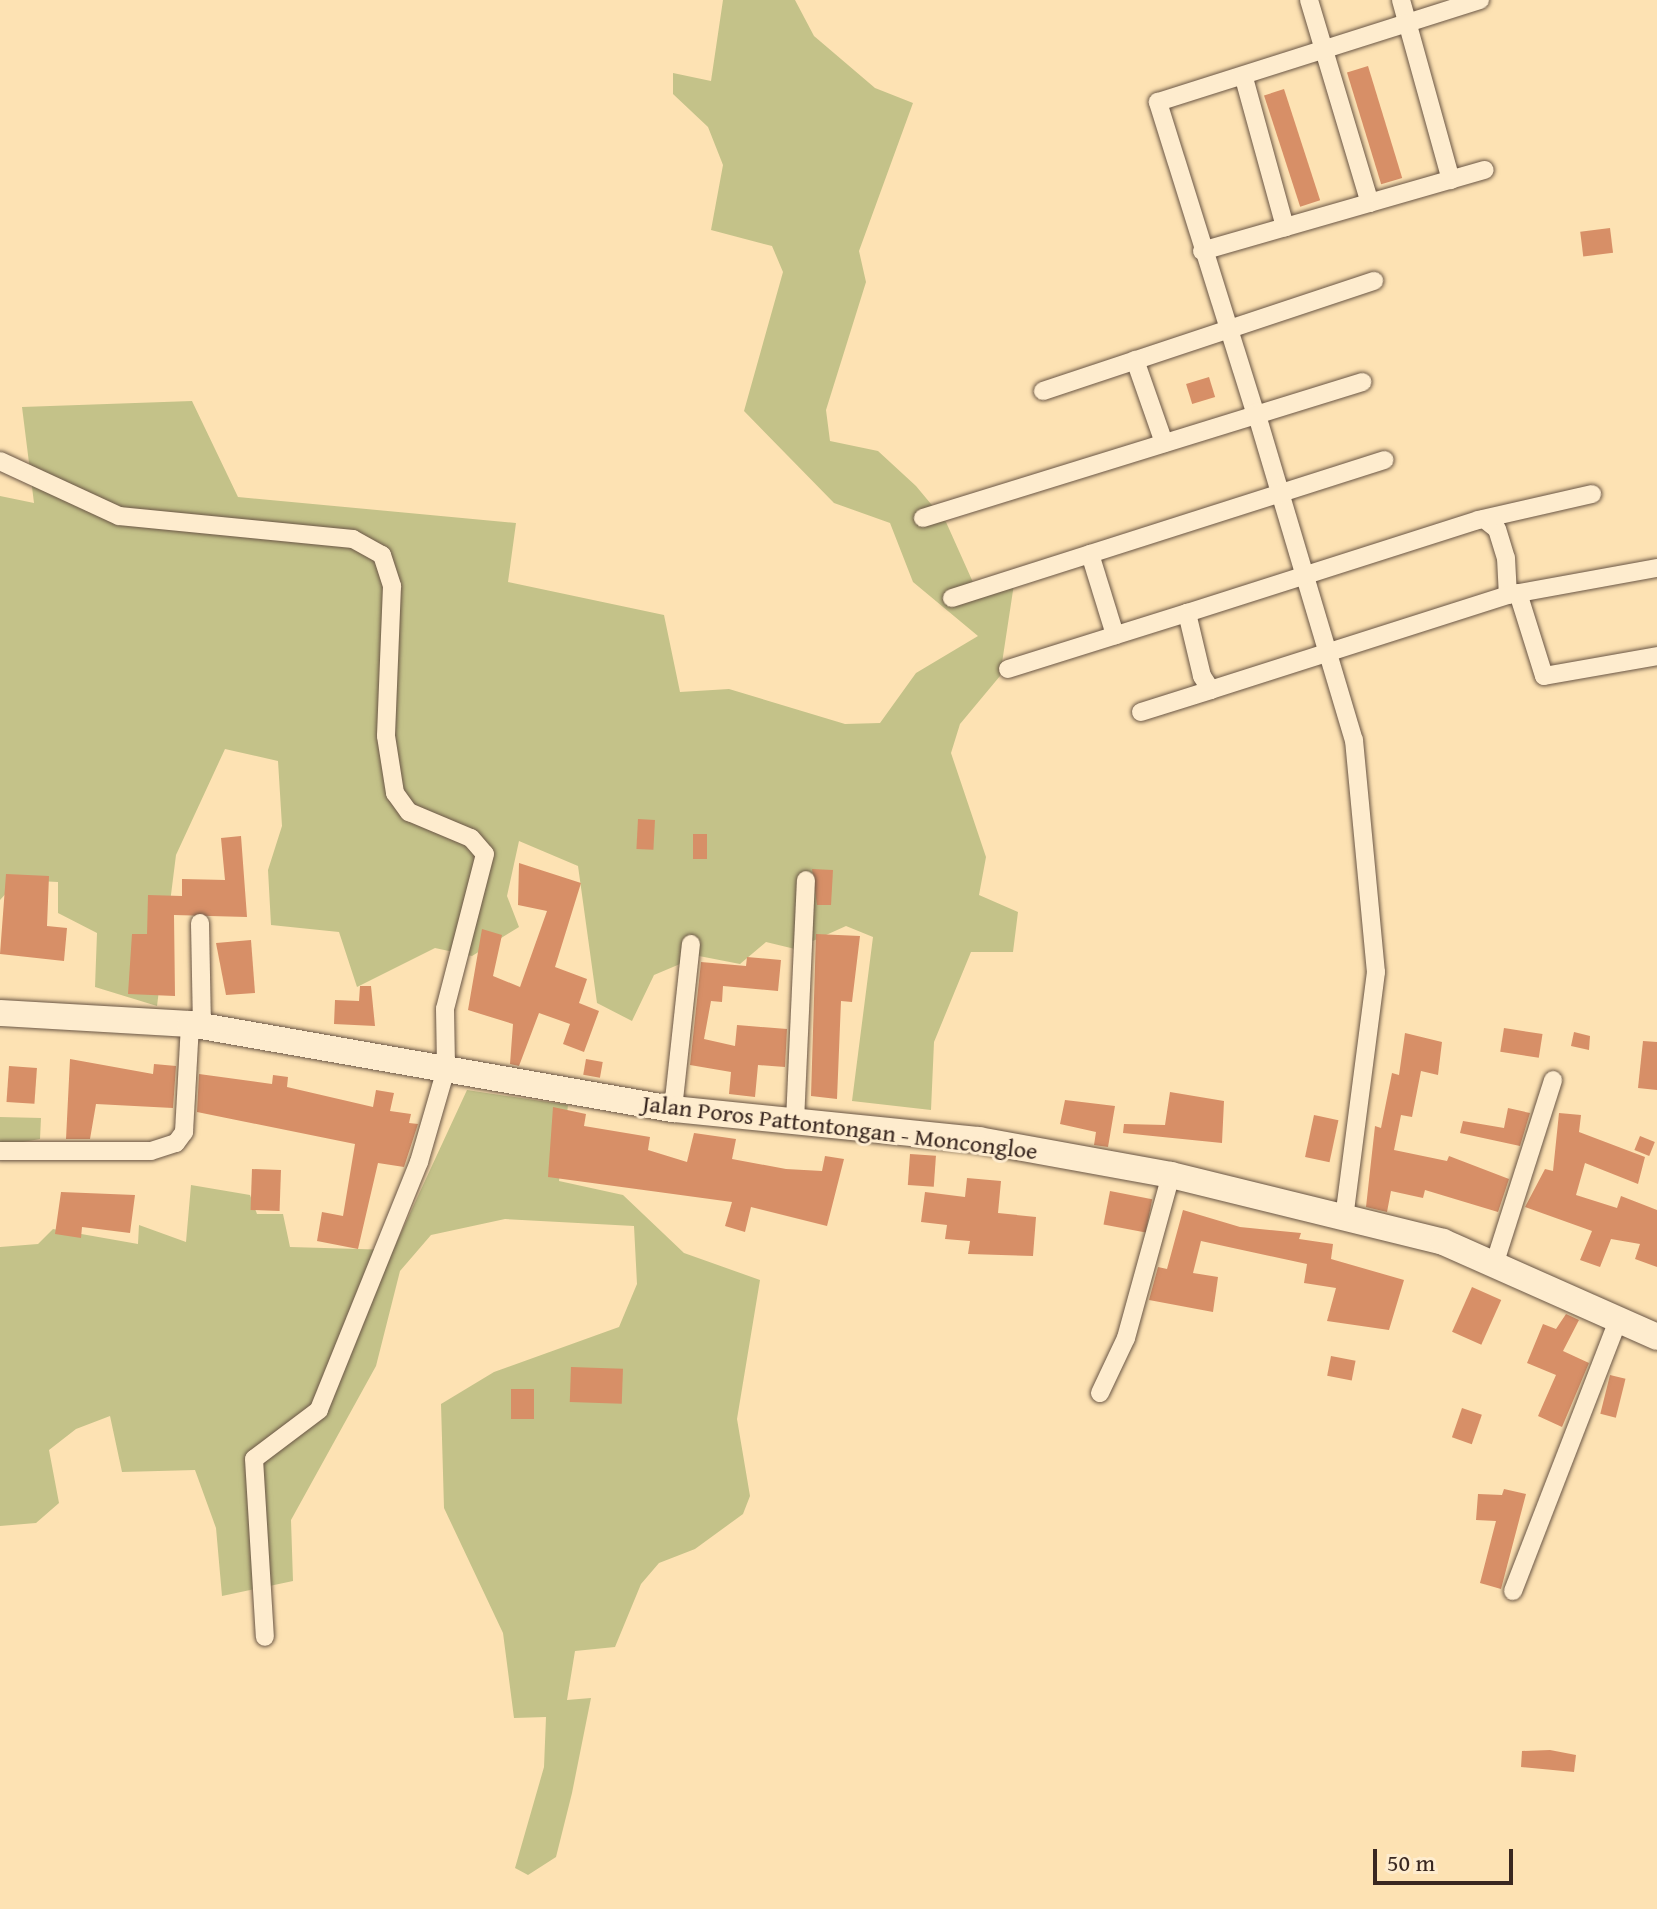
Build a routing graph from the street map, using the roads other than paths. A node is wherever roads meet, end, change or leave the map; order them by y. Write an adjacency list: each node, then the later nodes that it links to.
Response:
1 (1309, 0): 5 (street)
2 (1401, 0): 4 (street)
3 (1480, 0): 4 (street)
4 (1410, 28): 5 (street); 8 (street)
5 (1324, 54): 6 (street); 9 (street)
6 (1244, 78): 10 (street); 11 (street)
7 (1485, 170): 8 (street)
8 (1451, 180): 9 (street)
9 (1370, 203): 10 (street)
10 (1285, 227): 11 (street)
11 (1202, 251): 13 (street)
12 (1374, 281): 13 (street)
13 (1227, 331): 14 (street); 17 (street)
14 (1135, 360): 16 (street); 18 (street)
15 (1362, 382): 17 (street)
16 (1043, 391)
17 (1256, 412): 18 (street); 21 (street)
18 (1164, 443): 23 (street)
19 (1385, 460): 21 (street)
20 (0, 461): 42 (street)
21 (1285, 493): 25 (street); 27 (street)
22 (1592, 494): 24 (street)
23 (923, 518)
24 (1484, 519): 27 (street); 28 (street)
25 (1090, 554): 29 (street); 31 (street)
26 (1657, 568): 28 (street)
27 (1309, 575): 30 (street); 32 (street)
28 (1513, 594): 32 (street); 33 (street)
29 (952, 598)
30 (1187, 613): 31 (street); 35 (street)
31 (1115, 635): 34 (street)
32 (1334, 653): 35 (street); 48 (street)
33 (1657, 656)
34 (1008, 669)
35 (1211, 690): 36 (street)
36 (1141, 712)
37 (806, 880): 45 (street)
38 (200, 923): 41 (street)
39 (691, 944): 44 (street)
40 (0, 1013): 41 (street, Jalan Poros Pattontongan - Moncongloe)
41 (196, 1025): 42 (street, Jalan Poros Pattontongan - Moncongloe); 46 (street)
42 (446, 1069): 44 (street, Jalan Poros Pattontongan - Moncongloe); 54 (street)
43 (1553, 1080): 49 (street)
44 (673, 1109): 45 (street, Jalan Poros Pattontongan - Moncongloe)
45 (795, 1121): 47 (street, Jalan Poros Pattontongan - Moncongloe)
46 (0, 1151)
47 (1171, 1175): 48 (street, Jalan Poros Pattontongan - Moncongloe); 52 (street)
48 (1345, 1212): 49 (street, Jalan Poros Pattontongan - Moncongloe)
49 (1495, 1262): 50 (street, Jalan Poros Pattontongan - Moncongloe)
50 (1619, 1318): 51 (street, Jalan Poros Pattontongan - Moncongloe); 53 (street)
51 (1657, 1337)
52 (1100, 1393)
53 (1513, 1591)
54 (265, 1637)

